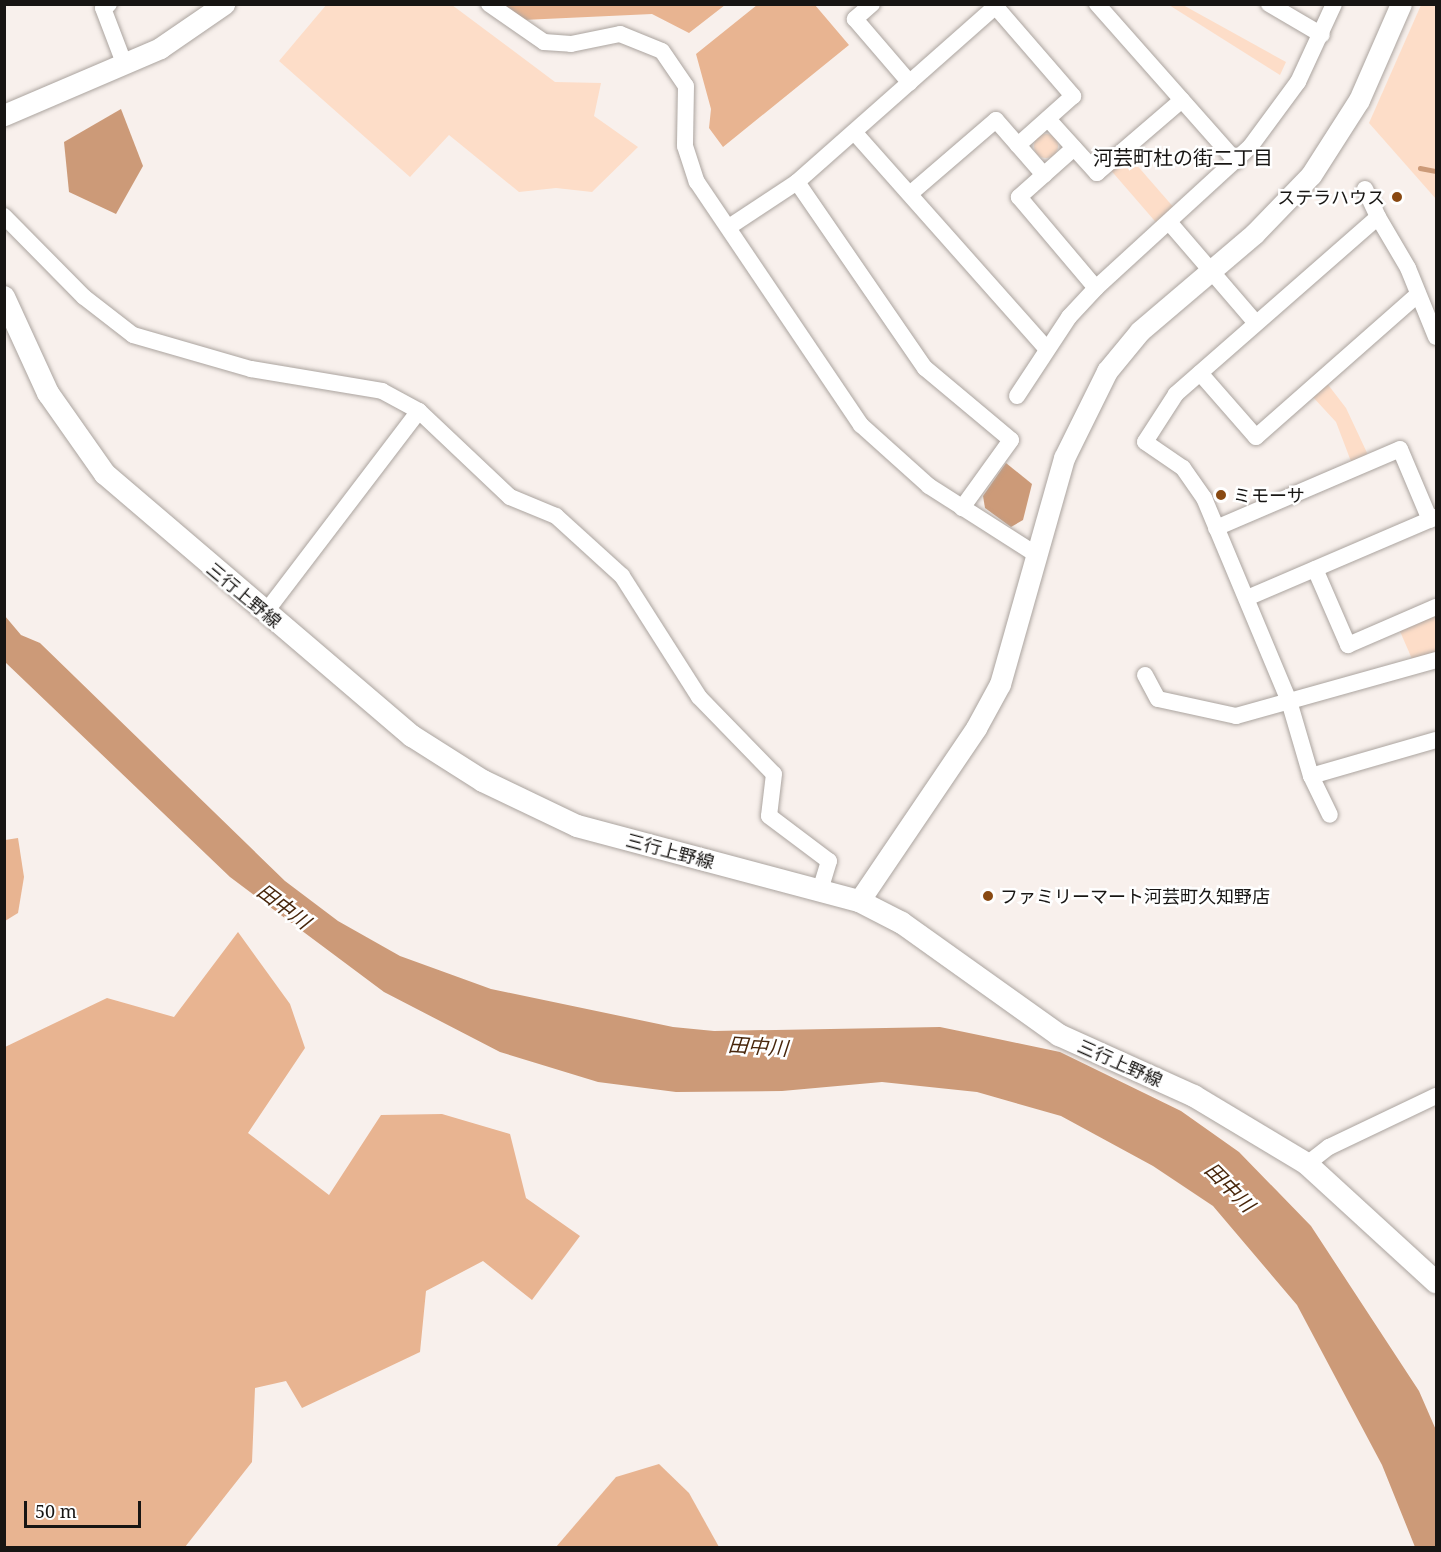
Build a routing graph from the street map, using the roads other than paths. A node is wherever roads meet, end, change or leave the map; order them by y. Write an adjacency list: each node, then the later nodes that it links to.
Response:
1 (109, 4): 11 (street)
2 (224, 4): 11 (street)
3 (489, 4): 27 (street)
4 (872, 4): 12 (street)
5 (1097, 4): 13 (street)
6 (1269, 4): 10 (street)
7 (1334, 4): 10 (street)
8 (1401, 4): 28 (street)
9 (997, 6): 12 (street); 15 (street)
10 (1322, 35): 19 (street)
11 (124, 63): 14 (street)
12 (910, 83): 16 (street)
13 (1182, 100): 18 (street); 19 (street)
14 (4, 115)
15 (1048, 119): 17 (street); 18 (street)
16 (855, 133): 21 (street); 23 (street)
17 (1018, 146): 20 (street); 23 (street)
18 (1074, 148): 20 (street)
19 (1236, 160): 26 (street)
20 (1044, 175): 29 (street)
21 (797, 182): 27 (street); 38 (street)
22 (1365, 189): 25 (street)
23 (911, 193): 34 (street)
24 (4, 216): 37 (street)
25 (1378, 217): 30 (street); 32 (street)
26 (1169, 222): 28 (street); 29 (street)
27 (729, 228): 38 (street)
28 (1210, 272): 32 (street); 41 (street)
29 (1096, 288): 34 (street)
30 (1418, 294): 33 (street); 35 (street)
31 (4, 297): 45 (main road, 三行上野線)
32 (1256, 323): 35 (street)
33 (1437, 337)
34 (1047, 349): 36 (street)
35 (1200, 373): 40 (street)
36 (1017, 396)
37 (419, 411): 45 (street); 52 (street)
38 (962, 508): 41 (street)
39 (1433, 519): 40 (street); 42 (street)
40 (1216, 528): 43 (street)
41 (1037, 555): 53 (street)
42 (1315, 569): 43 (street); 44 (street)
43 (1247, 598): 48 (street)
44 (1437, 607)
45 (265, 613): 52 (main road, 三行上野線)
46 (1437, 660): 48 (street)
47 (1144, 675): 48 (street)
48 (1289, 701): 50 (street)
49 (1437, 740): 50 (street)
50 (1311, 776): 51 (street)
51 (1330, 815)
52 (820, 891): 53 (main road, 三行上野線)
53 (859, 901): 55 (main road, 三行上野線)
54 (1437, 1096): 55 (street)
55 (1307, 1164): 56 (main road, 三行上野線)
56 (1437, 1282)

